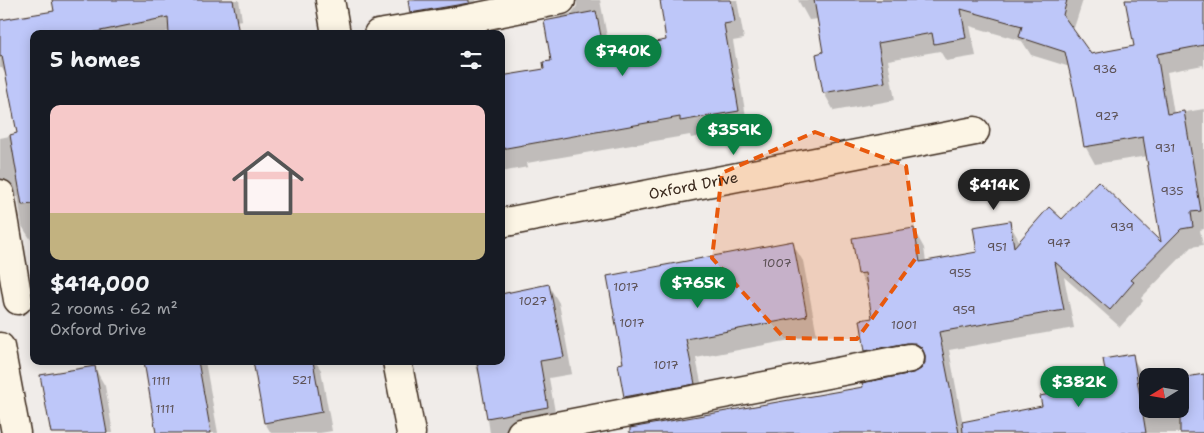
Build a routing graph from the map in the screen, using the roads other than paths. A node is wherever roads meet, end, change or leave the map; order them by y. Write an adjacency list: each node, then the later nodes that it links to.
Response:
1 (330, 0): 3 (street)
2 (561, 0): 4 (street)
3 (335, 30)
4 (403, 30)
5 (976, 131): 7 (street, Oxford Drive)
6 (0, 194): 8 (street)
7 (505, 222)
8 (17, 300)
9 (0, 347): 12 (street)
10 (910, 358): 14 (street)
11 (398, 365): 13 (street)
12 (16, 433)
13 (411, 433)
14 (521, 433)

